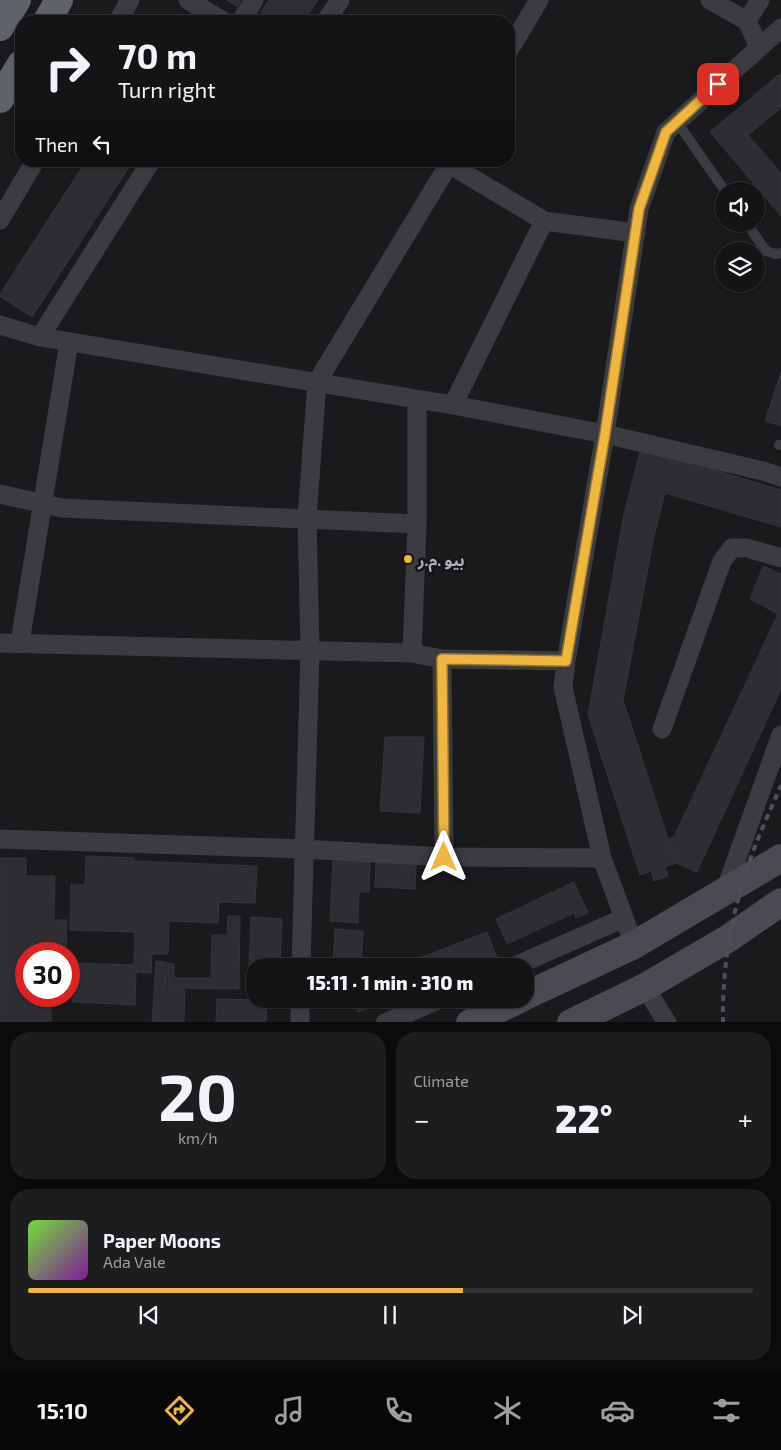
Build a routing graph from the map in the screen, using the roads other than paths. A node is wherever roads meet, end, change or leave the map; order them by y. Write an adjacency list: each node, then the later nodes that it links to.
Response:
1 (17, 0): 16 (highway)
2 (59, 0): 10 (highway)
3 (130, 0): 11 (street)
4 (188, 0): 12 (street)
5 (254, 0): 13 (street)
6 (340, 0): 14 (street)
7 (539, 0): 18 (street)
8 (710, 0): 15 (street)
9 (760, 0): 15 (street)
10 (50, 15)
11 (121, 15)
12 (213, 15)
13 (245, 15)
14 (330, 15)
15 (747, 22): 19 (street)
16 (0, 27)
17 (781, 28): 19 (street)
18 (515, 40)
19 (759, 47): 22 (street)
20 (15, 74): 21 (highway)
21 (0, 99)
22 (677, 122): 27 (lane); 31 (street)
23 (31, 167): 28 (street)
24 (147, 167): 34 (street)
25 (444, 167): 36 (street)
26 (453, 167): 29 (street)
27 (719, 182)
28 (0, 220)
29 (544, 221): 31 (street); 38 (street)
30 (752, 232): 32 (lane)
31 (636, 233): 39 (street)
32 (781, 253)
33 (0, 325): 34 (street)
34 (40, 336): 35 (street)
35 (70, 342): 36 (street); 42 (street)
36 (316, 382): 37 (street); 43 (street)
37 (417, 400): 38 (street); 44 (street)
38 (453, 405): 39 (street)
39 (605, 434): 40 (street); 51 (street)
40 (781, 477)
41 (0, 494): 42 (street)
42 (43, 503): 43 (street); 46 (street)
43 (307, 518): 44 (street); 48 (street)
44 (417, 524): 49 (street)
45 (781, 558): 52 (street)
46 (20, 642): 47 (street); 48 (street)
47 (0, 643)
48 (310, 651): 49 (street); 55 (street)
49 (412, 653): 50 (street)
50 (442, 659): 51 (street); 56 (street)
51 (566, 661): 57 (street)
52 (662, 729)
53 (781, 735): 59 (street)
54 (0, 839): 55 (street)
55 (304, 849): 56 (street); 63 (street)
56 (444, 857): 57 (street)
57 (602, 858): 61 (street)
58 (781, 858): 59 (main road)
59 (725, 891): 62 (main road)
60 (781, 902): 65 (main road)
61 (624, 918): 62 (street); 64 (street)
62 (634, 945): 66 (main road)
63 (301, 958)
64 (532, 958)
65 (645, 987): 73 (main road); 74 (street)
66 (534, 992)
67 (300, 1008): 70 (street)
68 (418, 1008): 71 (street)
69 (500, 1008): 72 (main road)
70 (300, 1022)
71 (385, 1022)
72 (470, 1022)
73 (571, 1022)
74 (667, 1022)

